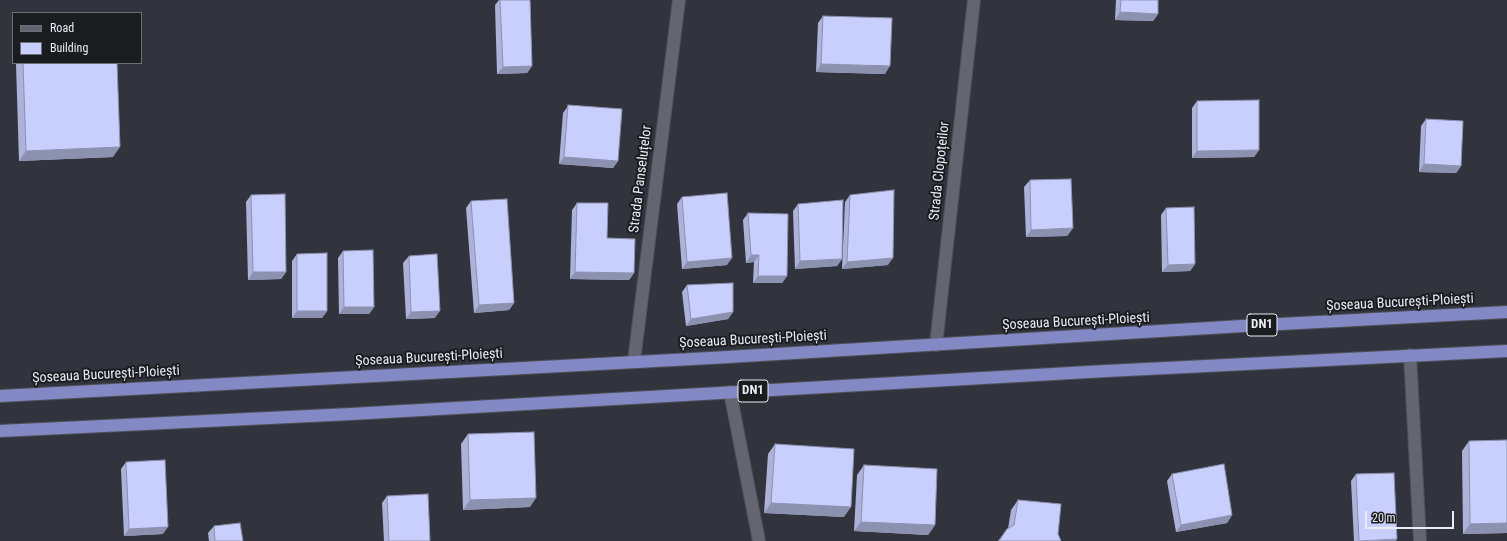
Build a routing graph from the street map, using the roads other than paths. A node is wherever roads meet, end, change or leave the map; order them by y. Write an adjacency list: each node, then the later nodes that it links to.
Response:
1 (679, 0): 7 (street, Strada Panseluțelor)
2 (974, 0): 4 (street, Strada Clopoțeilor)
3 (1507, 312): 4 (highway, Șoseaua București-Ploiești / DN1)
4 (936, 345): 7 (highway, Șoseaua București-Ploiești / DN1)
5 (1507, 351): 6 (highway, DN1)
6 (1410, 355): 8 (highway, DN1); 12 (street)
7 (634, 361): 9 (highway, Șoseaua București-Ploiești / DN1)
8 (730, 392): 10 (highway, DN1); 11 (street)
9 (0, 396)
10 (0, 431)
11 (759, 541)
12 (1420, 541)

